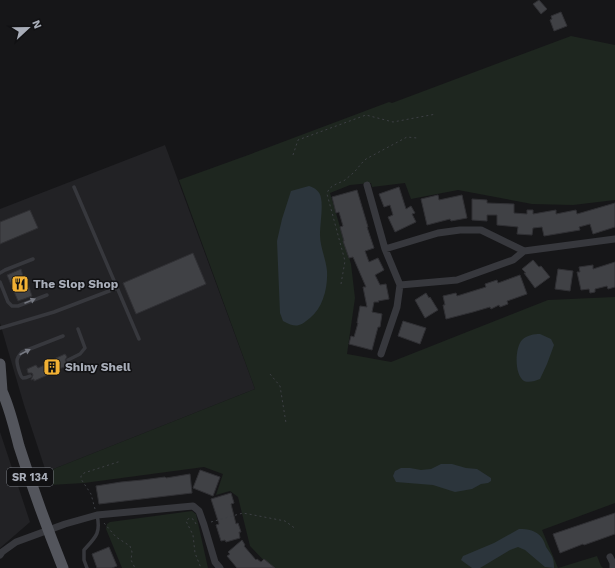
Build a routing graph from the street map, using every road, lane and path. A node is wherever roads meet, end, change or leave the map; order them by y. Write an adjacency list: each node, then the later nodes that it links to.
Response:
1 (436, 114): 3 (path)
2 (417, 138): 12 (path)
3 (293, 155)
4 (367, 185): 7 (street)
5 (74, 187): 14 (lane)
6 (615, 239): 8 (street)
7 (386, 249): 8 (street); 13 (street)
8 (524, 251): 13 (street)
9 (33, 259): 10 (lane)
10 (0, 273)
11 (0, 282): 15 (lane, one-way to 15)
12 (341, 284)
13 (400, 285): 20 (street)
14 (117, 288): 16 (lane); 19 (lane)
15 (47, 295)
16 (0, 328)
17 (78, 329): 21 (lane)
18 (63, 336): 24 (lane, one-way to 18)
19 (139, 339)
20 (381, 354)
21 (68, 360)
22 (0, 364): 25 (main road, SR 134)
23 (270, 374): 26 (path)
24 (30, 376)
25 (1, 387): 30 (main road, SR 134)
26 (286, 423)
27 (97, 515): 28 (street); 30 (street); 34 (lane)
28 (204, 525): 29 (path); 35 (path); 36 (street)
29 (296, 529)
30 (48, 530): 31 (street); 33 (main road, SR 134)
31 (0, 555)
32 (610, 557): 37 (street)
33 (63, 568)
34 (87, 568)
35 (201, 568)
36 (220, 568)
37 (613, 568)

